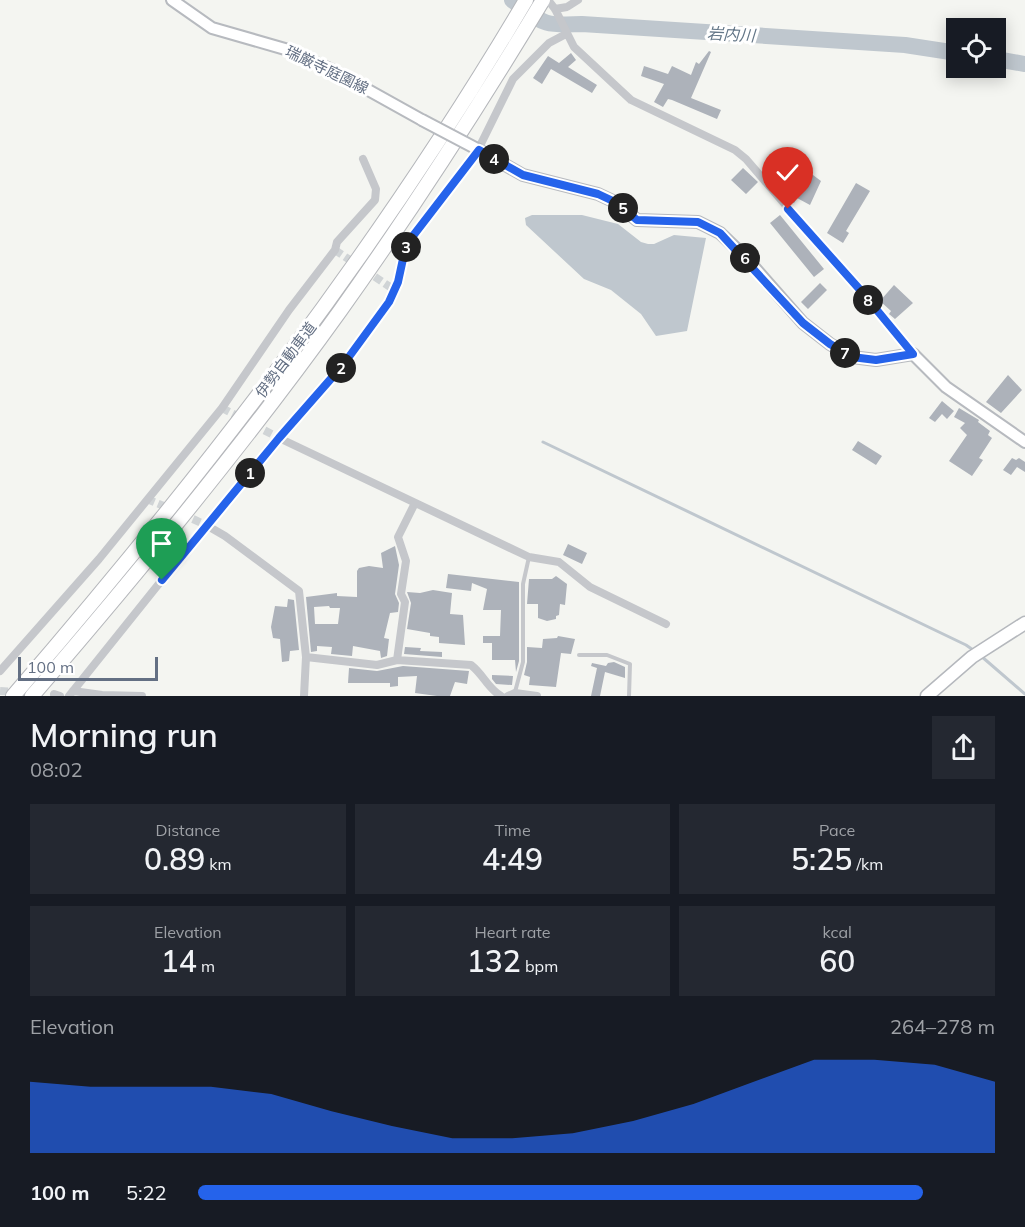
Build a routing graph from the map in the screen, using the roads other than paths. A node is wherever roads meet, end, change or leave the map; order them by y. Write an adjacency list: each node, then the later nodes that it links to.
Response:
1 (172, 0): 9 (main road, 瑞厳寺庭園線, bridge)
2 (526, 0): 7 (highway, 伊勢自動車道)
3 (543, 0): 7 (highway, 伊勢自動車道)
4 (548, 0): 6 (street)
5 (578, 0): 6 (street)
6 (555, 9): 8 (street)
7 (519, 26): 25 (highway, 伊勢自動車道); 26 (highway, 伊勢自動車道)
8 (566, 34): 9 (street); 11 (street)
9 (479, 150): 11 (main road, 瑞厳寺庭園線); 12 (street)
10 (363, 159): 22 (street)
11 (913, 354): 13 (main road)
12 (279, 438): 14 (street); 15 (street)
13 (1025, 442)
14 (415, 502): 16 (street); 21 (street)
15 (206, 525): 20 (street); 23 (street)
16 (529, 557): 18 (street); 24 (lane)
17 (1025, 623): 32 (main road)
18 (666, 624)
19 (579, 655): 31 (lane)
20 (306, 657): 21 (street); 28 (street)
21 (397, 660): 29 (street)
22 (0, 671)
23 (71, 693): 27 (street)
24 (511, 695): 30 (street)
25 (13, 696)
26 (32, 696)
27 (142, 696)
28 (304, 696)
29 (501, 696)
30 (537, 696)
31 (628, 696)
32 (927, 696)

